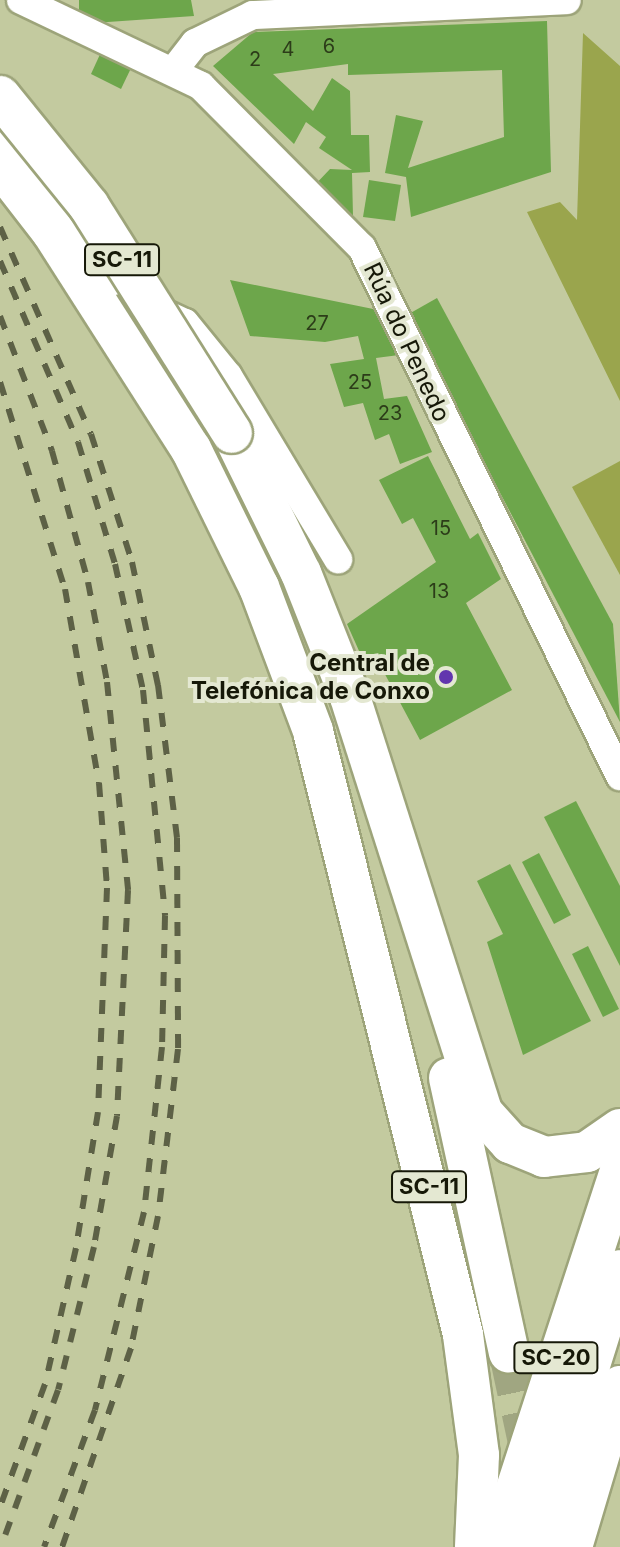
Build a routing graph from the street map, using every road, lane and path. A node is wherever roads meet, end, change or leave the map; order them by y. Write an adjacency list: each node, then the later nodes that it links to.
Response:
1 (21, 0): 4 (street, Rúa do Penedo)
2 (567, 0): 3 (street)
3 (365, 2): 4 (street)
4 (174, 70): 9 (street, Rúa do Penedo)
5 (0, 96): 10 (highway, SC-11, bridge)
6 (0, 133): 8 (street)
7 (0, 165): 16 (highway, SC-11)
8 (338, 559)
9 (620, 776)
10 (402, 863): 11 (highway); 14 (highway, SC-11)
11 (620, 1129)
12 (620, 1170): 17 (highway, SC-20)
13 (620, 1270): 18 (highway, SC-20)
14 (509, 1353)
15 (620, 1386): 19 (highway, SC-20)
16 (475, 1547)
17 (497, 1547)
18 (533, 1547)
19 (572, 1547)

